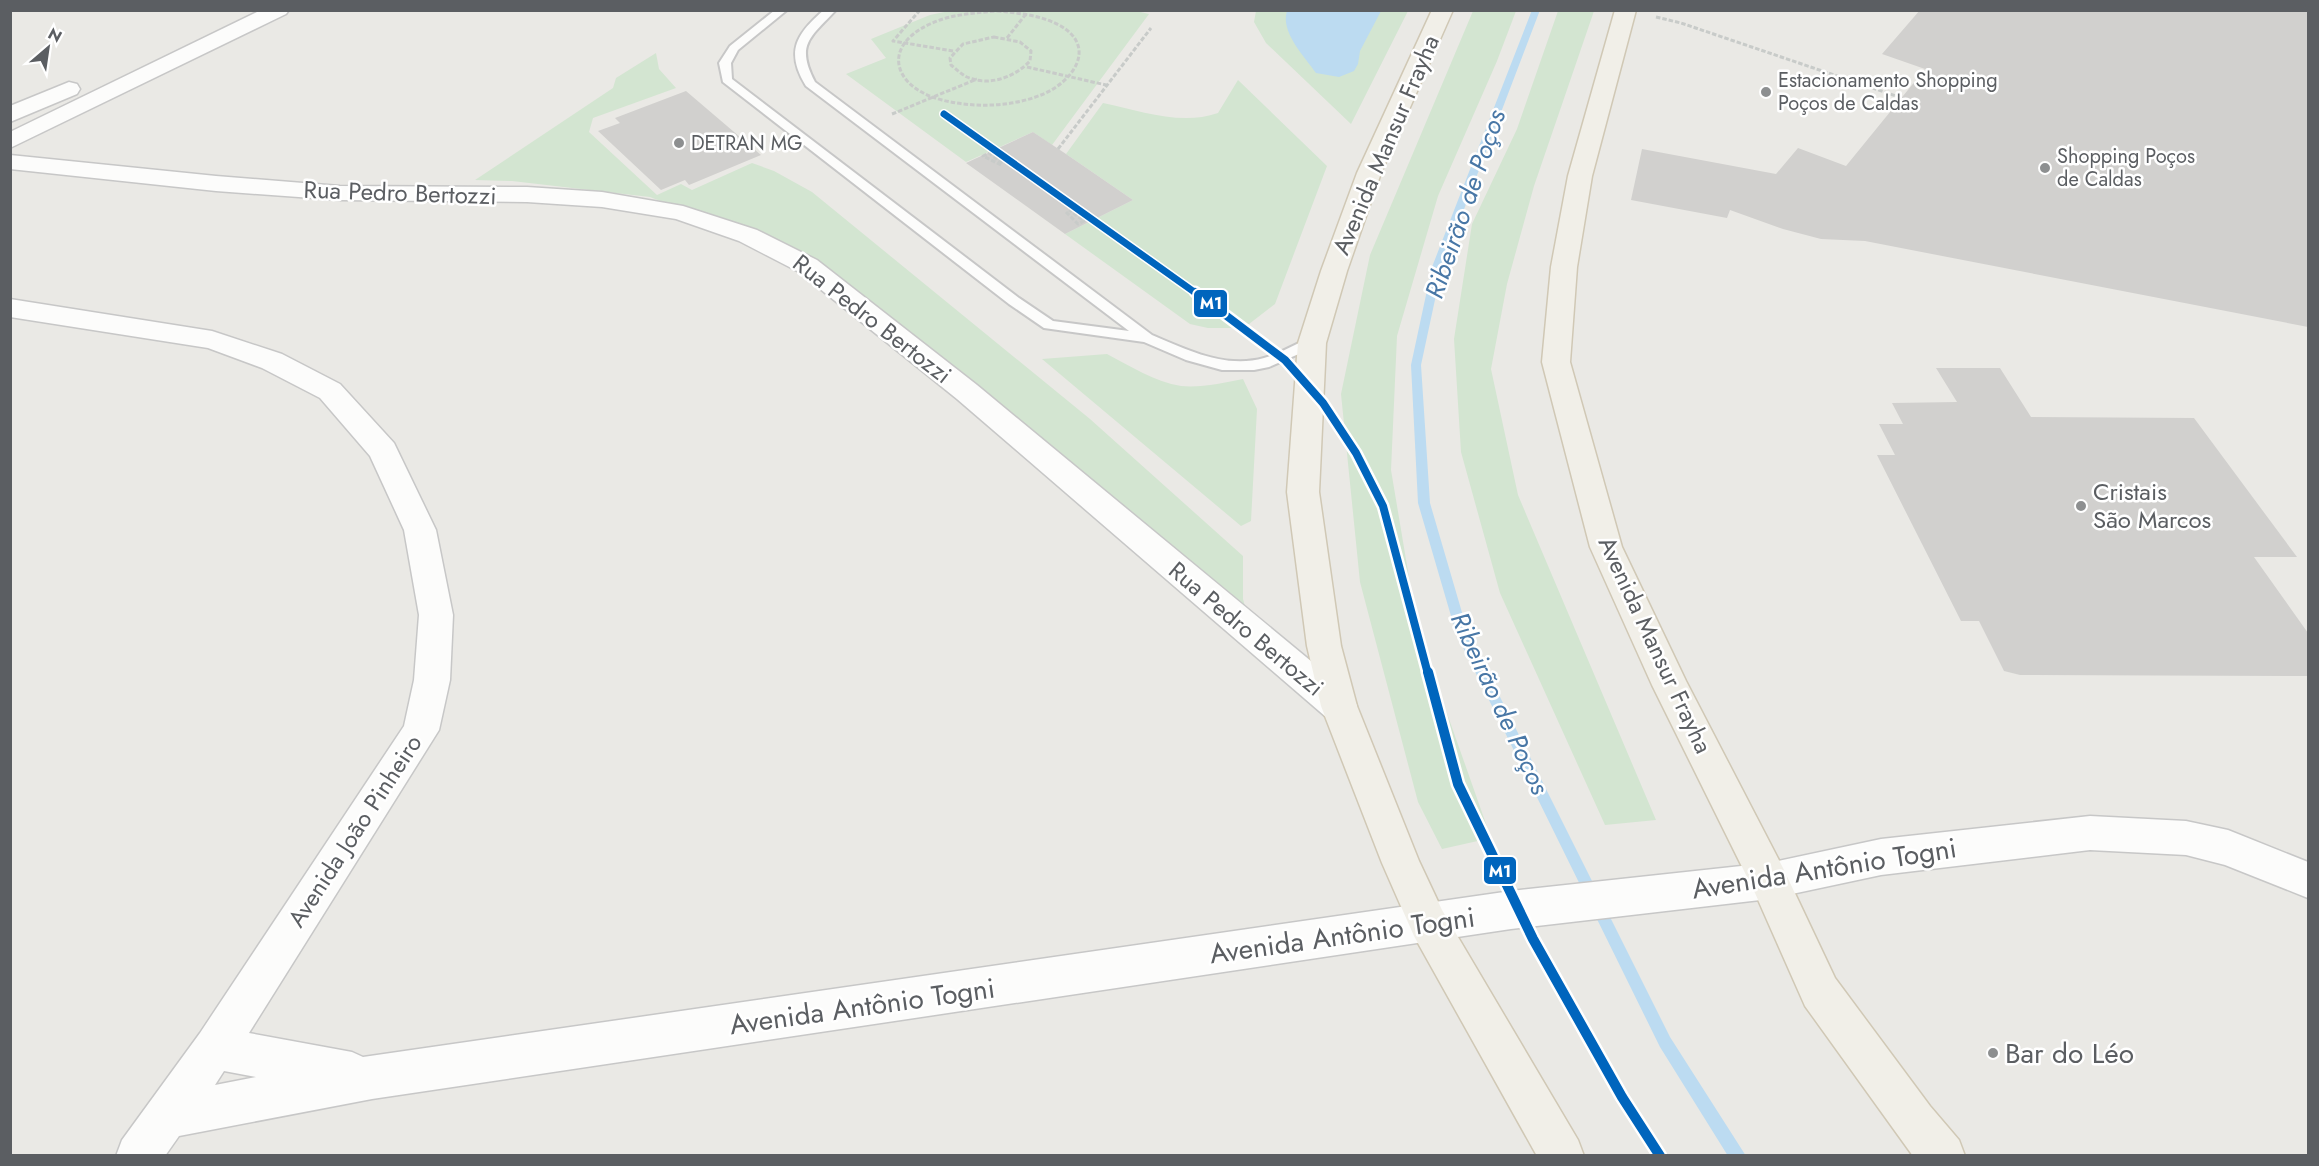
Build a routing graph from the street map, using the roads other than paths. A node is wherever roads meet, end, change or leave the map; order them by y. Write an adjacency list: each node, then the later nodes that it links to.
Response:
1 (240, 10): 7 (street)
2 (279, 10): 8 (street)
3 (782, 10): 11 (lane)
4 (831, 10): 11 (lane)
5 (1443, 10): 12 (main road, Avenida Mansur Frayha)
6 (1626, 11): 15 (main road, Avenida Mansur Frayha)
7 (10, 115)
8 (10, 141)
9 (10, 162): 13 (street, Rua Pedro Bertozzi)
10 (10, 308): 17 (street, Avenida João Pinheiro)
11 (1147, 338): 12 (lane)
12 (1312, 343): 13 (main road, Avenida Mansur Frayha)
13 (1339, 706): 16 (main road, Avenida Mansur Frayha)
14 (2308, 880): 15 (street, Avenida Antônio Togni)
15 (1769, 881): 16 (street, Avenida Antônio Togni); 22 (main road, Avenida Mansur Frayha)
16 (1428, 922): 18 (street, Avenida Antônio Togni); 21 (main road, Avenida Mansur Frayha)
17 (215, 1048): 18 (street, Avenida Antônio Togni); 19 (street, Avenida João Pinheiro)
18 (372, 1077): 19 (street, Avenida Antônio Togni)
19 (168, 1116): 20 (street, Avenida João Pinheiro)
20 (138, 1155)
21 (1562, 1155)
22 (1943, 1155)

